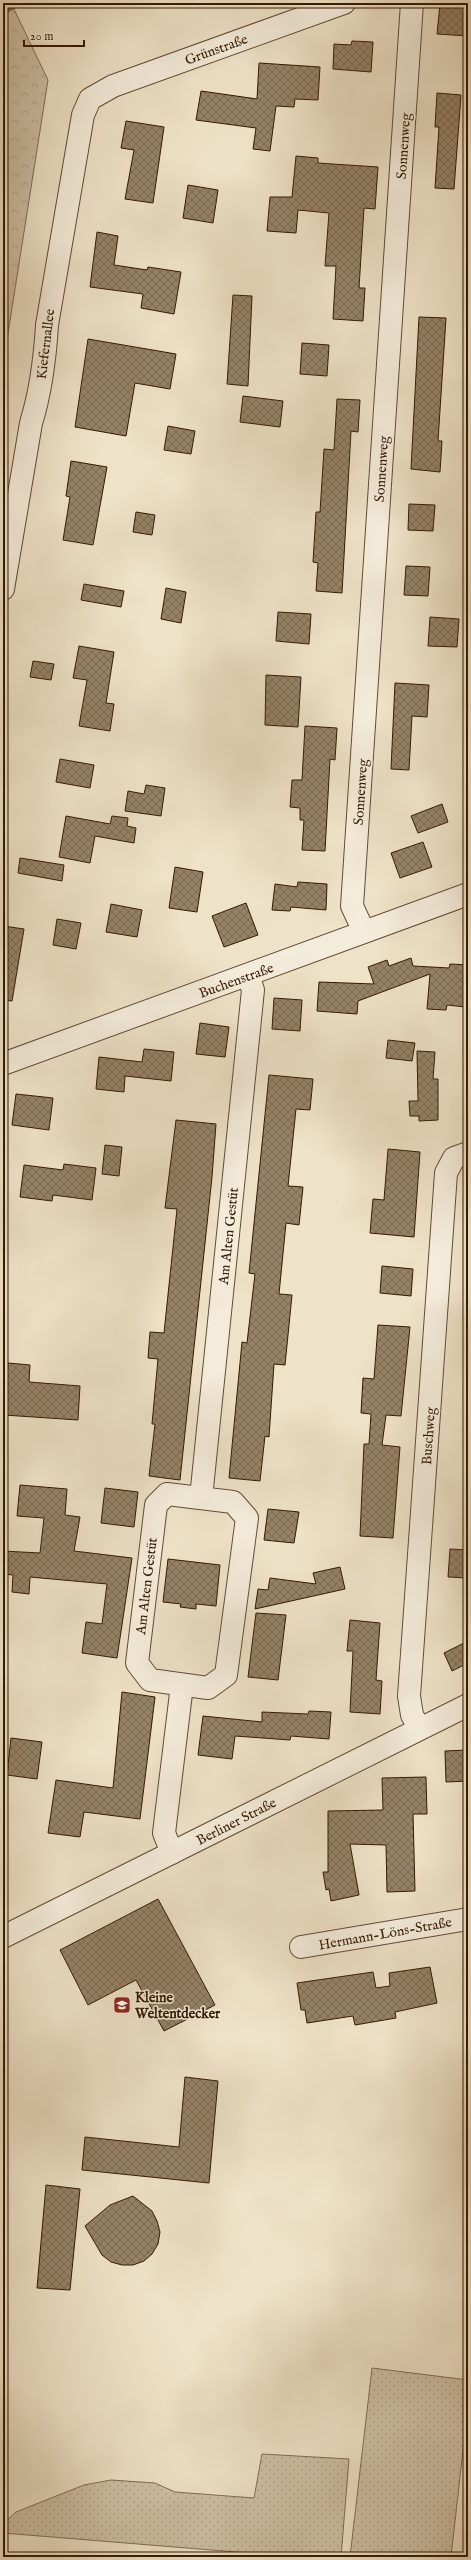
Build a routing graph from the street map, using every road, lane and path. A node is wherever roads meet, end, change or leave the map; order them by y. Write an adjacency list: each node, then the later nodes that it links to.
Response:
1 (344, 3): 3 (street, Grünstraße)
2 (412, 3): 6 (street, Sonnenweg)
3 (90, 99): 4 (street, Kiefernallee)
4 (3, 589)
5 (468, 894): 6 (street, Buchenstraße)
6 (364, 932): 7 (street, Buchenstraße)
7 (248, 975): 8 (street, Buchenstraße); 10 (street, Am Alten Gestüt)
8 (3, 1064)
9 (468, 1153): 13 (street, Buschweg)
10 (201, 1498): 11 (street, Am Alten Gestüt); 11 (street, Am Alten Gestüt)
11 (182, 1685): 14 (street)
12 (468, 1704): 13 (street, Berliner Straße)
13 (419, 1728): 14 (street, Berliner Straße)
14 (172, 1853): 16 (street, Berliner Straße)
15 (468, 1918): 17 (street, Hermann-Löns-Straße)
16 (3, 1937)
17 (301, 1947)

